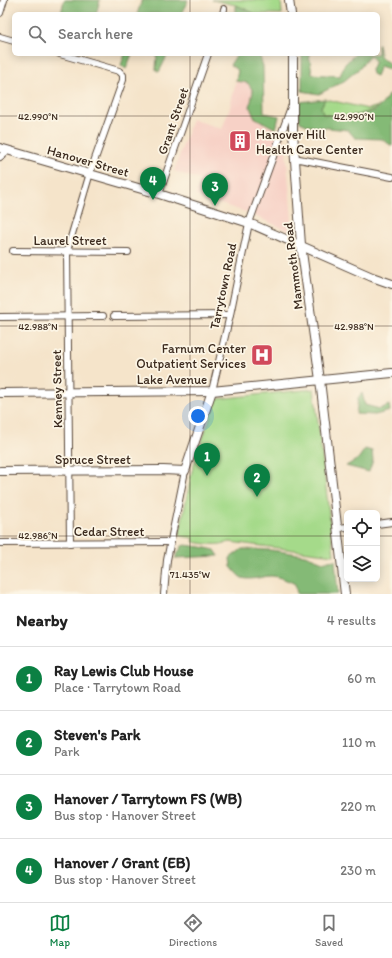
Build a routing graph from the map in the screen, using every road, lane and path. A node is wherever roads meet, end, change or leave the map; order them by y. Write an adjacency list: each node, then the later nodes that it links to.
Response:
1 (4, 0): 4 (street)
2 (289, 0): 3 (street)
3 (291, 12)
4 (0, 13)
5 (0, 37): 6 (street)
6 (12, 40)
7 (67, 56): 14 (street, Kenney Street)
8 (207, 56): 16 (street, Grant Street)
9 (293, 56): 10 (street, Mammoth Road)
10 (292, 104): 13 (street, Mammoth Road); 17 (street, Tarrytown Road)
11 (4, 149): 12 (street); 14 (street, Hanover Street)
12 (0, 157)
13 (294, 158): 15 (street); 18 (street, Mammoth Road)
14 (90, 173): 16 (street, Hanover Street); 20 (street, Kenney Street)
15 (392, 177)
16 (159, 194): 17 (street, Hanover Street)
17 (249, 223): 18 (street, Hanover Street); 23 (street, Tarrytown Road)
18 (301, 245): 22 (street, Hanover Street); 29 (street, Mammoth Road)
19 (13, 251): 20 (street, Laurel Street)
20 (67, 251): 21 (street, Laurel Street); 27 (street, Kenney Street)
21 (128, 252)
22 (392, 284)
23 (230, 315): 25 (street); 30 (street, Tarrytown Road)
24 (103, 316): 27 (street)
25 (114, 316)
26 (0, 317): 27 (street)
27 (68, 317): 31 (street, Kenney Street)
28 (392, 373): 29 (street, Lake Avenue)
29 (320, 380): 30 (street, Lake Avenue); 39 (street, Mammoth Road)
30 (212, 391): 31 (street, Lake Avenue); 35 (street, Tarrytown Road)
31 (68, 392): 32 (street, Lake Avenue); 34 (street, Kenney Street)
32 (0, 393)
33 (0, 471): 34 (street, Spruce Street)
34 (69, 471): 35 (street, Spruce Street); 42 (street, Kenney Street)
35 (185, 471): 40 (street, Tarrytown Road)
36 (392, 522): 37 (street)
37 (380, 524)
38 (344, 527): 39 (street)
39 (338, 528): 44 (street, Mammoth Road)
40 (171, 542): 42 (street, Cedar Street); 43 (street, Tarrytown Road)
41 (0, 543): 42 (street, Cedar Street)
42 (70, 543)
43 (164, 594)
44 (345, 594)

